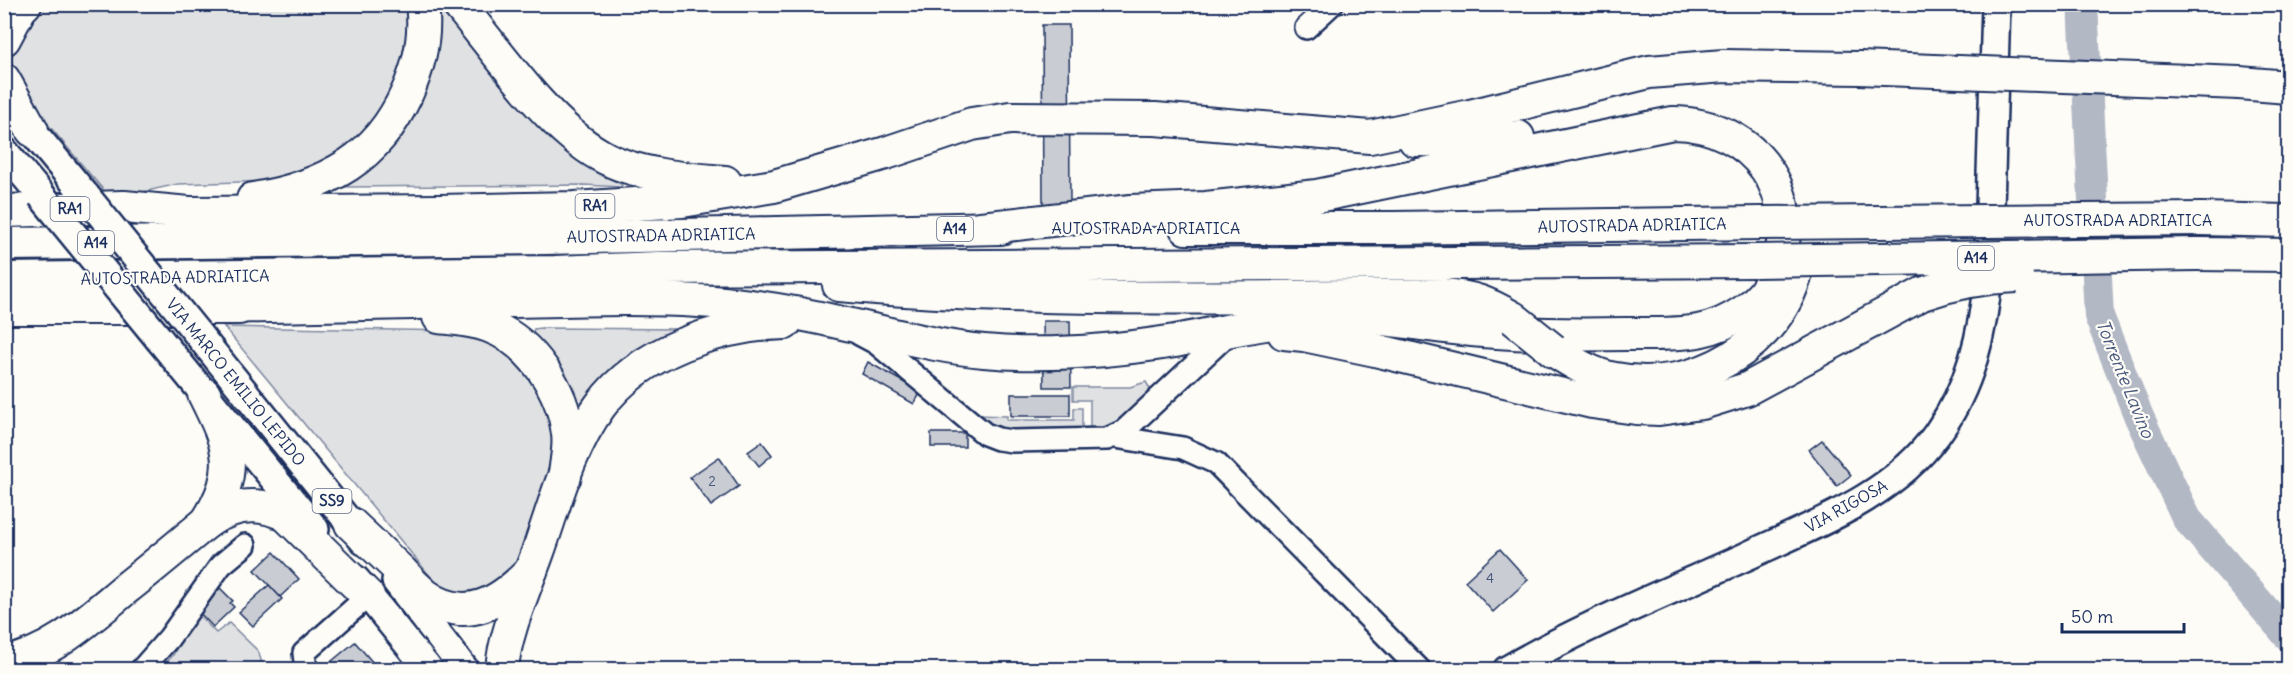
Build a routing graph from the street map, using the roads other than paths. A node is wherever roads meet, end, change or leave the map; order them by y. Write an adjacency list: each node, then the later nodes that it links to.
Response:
1 (422, 4): 15 (highway)
2 (458, 4): 14 (highway)
3 (1332, 4): 6 (street)
4 (1996, 4): 45 (main road, VIA RIGOSA)
5 (17, 9): 7 (highway)
6 (1306, 28)
7 (4, 39)
8 (4, 80): 11 (highway)
9 (2289, 87): 12 (highway, bridge)
10 (4, 97): 11 (main road, VIA MARCO EMILIO LEPIDO / SS9)
11 (32, 130): 34 (main road, VIA MARCO EMILIO LEPIDO / SS9, bridge)
12 (1370, 137): 14 (highway, RA1); 22 (highway, bridge)
13 (4, 150): 30 (main road, VIA MARCO EMILIO LEPIDO / SS9, bridge)
14 (774, 186): 15 (highway, RA1)
15 (124, 207): 16 (highway, RA1)
16 (4, 211)
17 (2289, 221): 18 (highway, AUTOSTRADA ADRIATICA / A14, bridge)
18 (981, 228): 19 (highway, AUTOSTRADA ADRIATICA / A14); 29 (highway)
19 (4, 244)
20 (2196, 254): 21 (highway, AUTOSTRADA ADRIATICA / A14); 22 (highway, AUTOSTRADA ADRIATICA / A14, bridge); 29 (highway, bridge)
21 (2289, 255)
22 (659, 268): 23 (highway, AUTOSTRADA ADRIATICA / A14)
23 (4, 279)
24 (95, 308): 25 (highway); 26 (highway); 27 (highway)
25 (217, 308): 28 (highway); 32 (highway)
26 (4, 309)
27 (4, 318)
28 (838, 322): 29 (highway); 31 (street); 32 (highway)
29 (1232, 330): 31 (street)
30 (204, 394): 33 (highway); 37 (main road, VIA MARCO EMILIO LEPIDO / SS9)
31 (1115, 437): 44 (street)
32 (565, 476): 36 (highway)
33 (207, 522): 37 (highway); 38 (highway)
34 (351, 524): 36 (highway); 42 (main road, VIA MARCO EMILIO LEPIDO / SS9)
35 (245, 545): 39 (street)
36 (532, 570): 43 (highway)
37 (368, 596): 40 (street); 41 (main road, VIA MARCO EMILIO LEPIDO / SS9)
38 (4, 663)
39 (141, 669)
40 (306, 669)
41 (429, 669)
42 (465, 669)
43 (502, 669)
44 (1420, 669)
45 (1507, 669)

